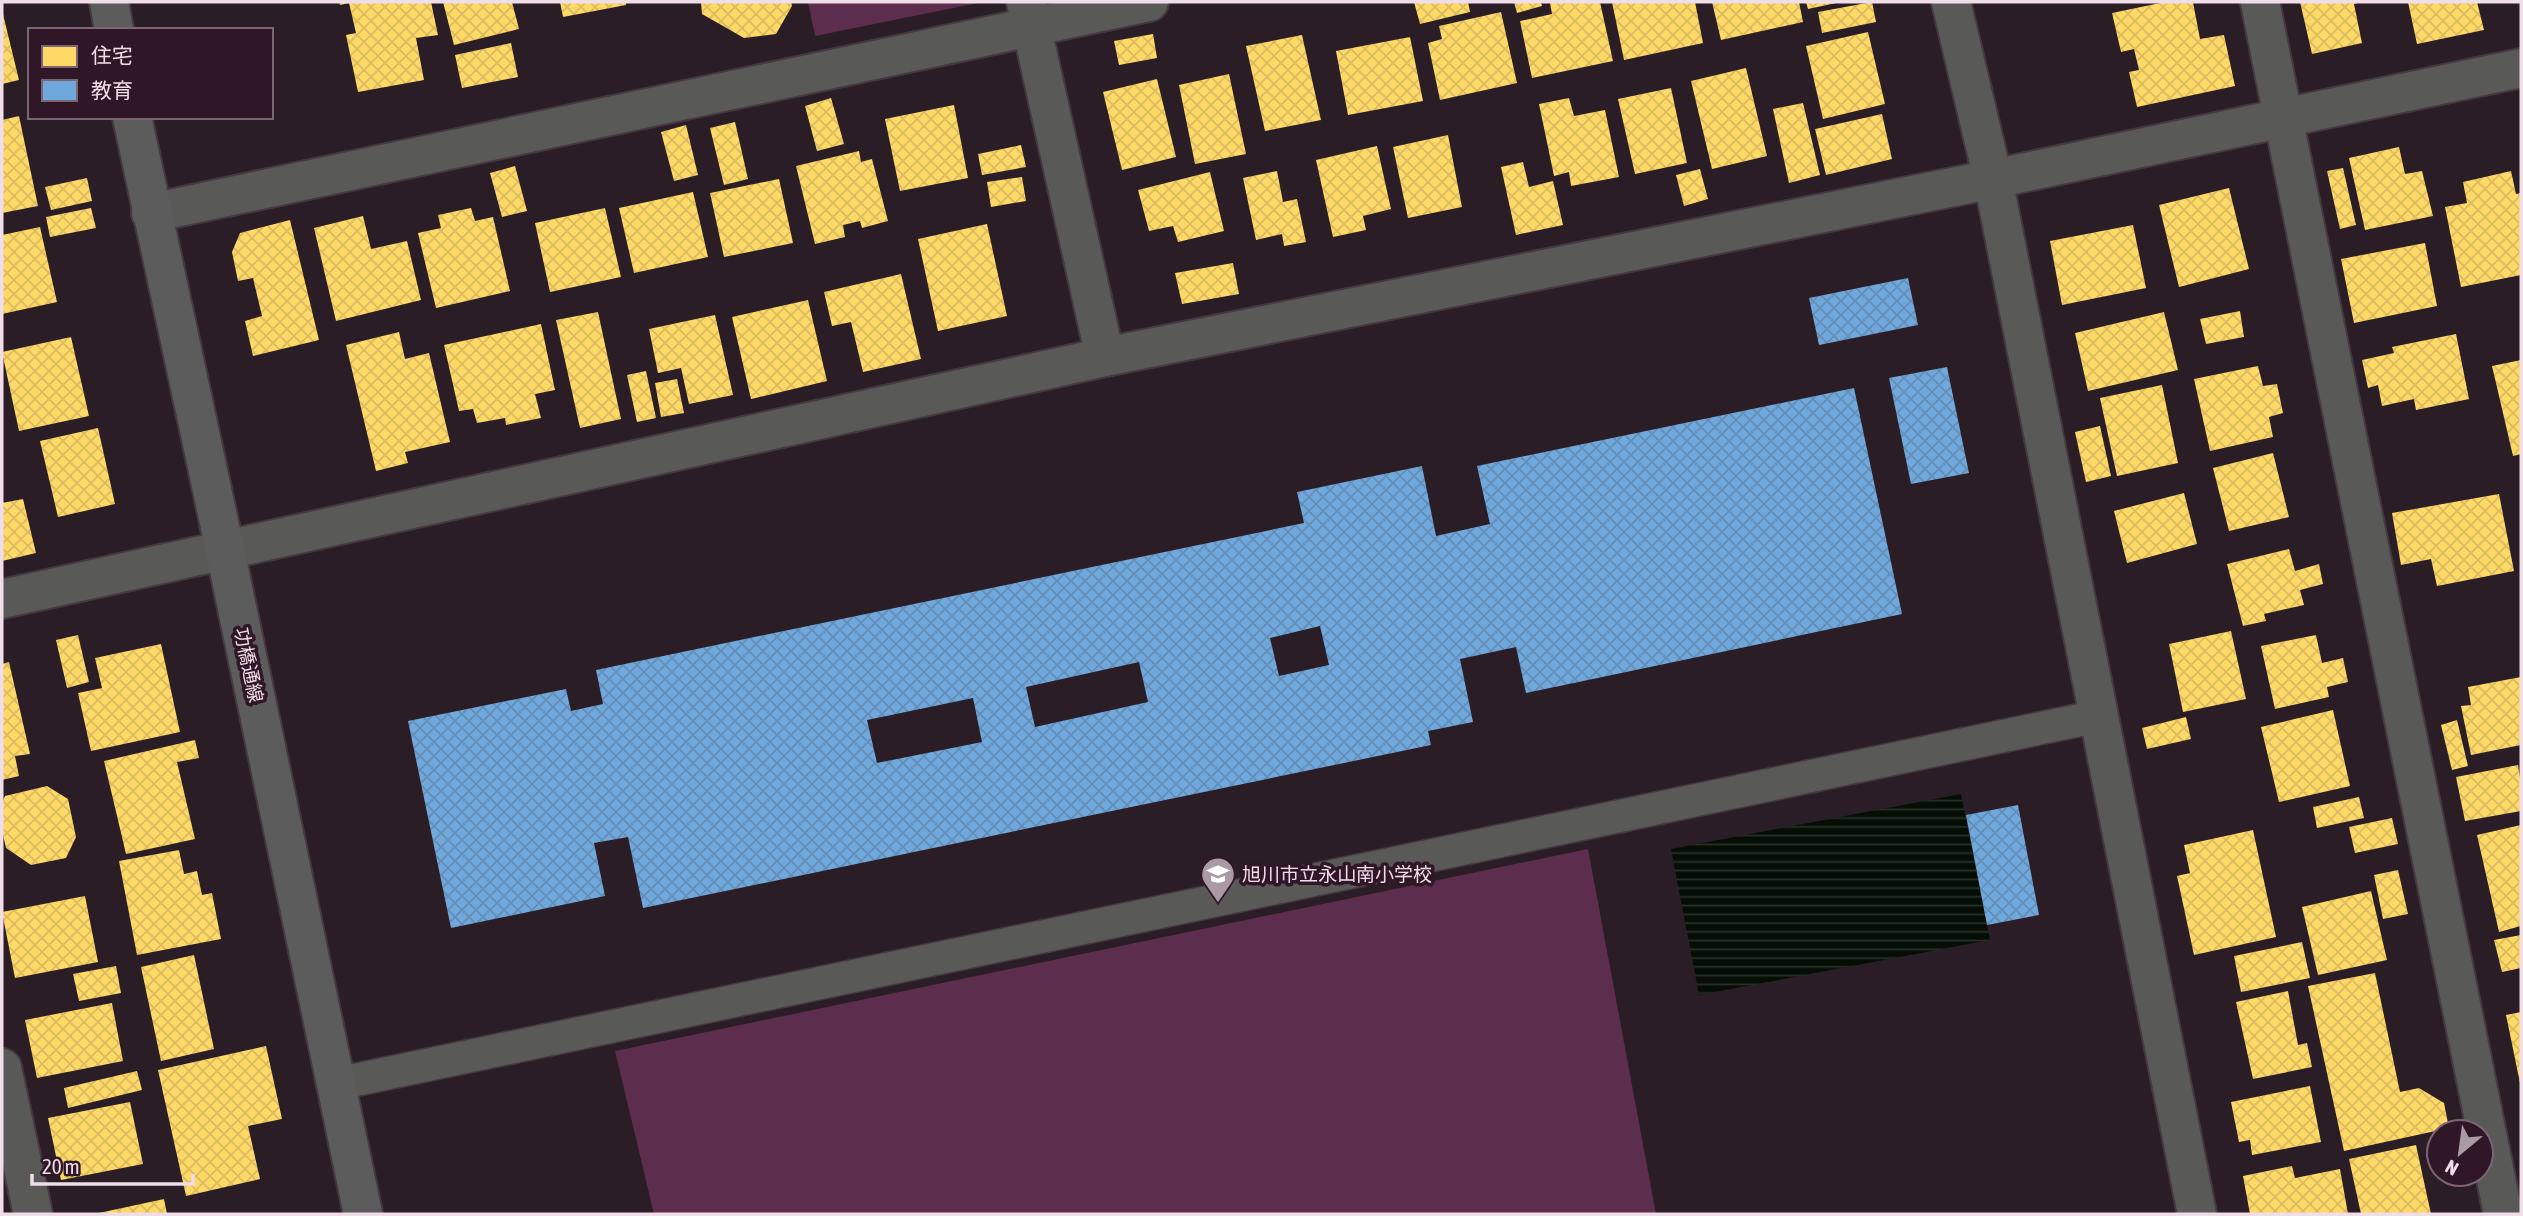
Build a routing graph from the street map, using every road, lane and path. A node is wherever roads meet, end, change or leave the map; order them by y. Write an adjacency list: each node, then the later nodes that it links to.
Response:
1 (109, 2): 6 (street)
2 (1149, 2): 5 (street)
3 (1951, 2): 10 (street)
4 (2260, 2): 8 (street)
5 (1029, 14): 11 (street); 12 (street)
6 (114, 28)
7 (2521, 68): 8 (street)
8 (2284, 118): 10 (street); 21 (street)
9 (132, 119): 11 (street, 功橋通線)
10 (1993, 179): 12 (street); 15 (street)
11 (151, 213): 13 (street, 功橋通線)
12 (1105, 357): 13 (street)
13 (225, 550): 14 (street); 17 (street, 功橋通線)
14 (2, 599)
15 (2099, 716): 17 (lane); 20 (street)
16 (2, 1068): 18 (street)
17 (337, 1084): 19 (street, 功橋通線)
18 (33, 1214)
19 (363, 1214)
20 (2197, 1214)
21 (2503, 1214)

